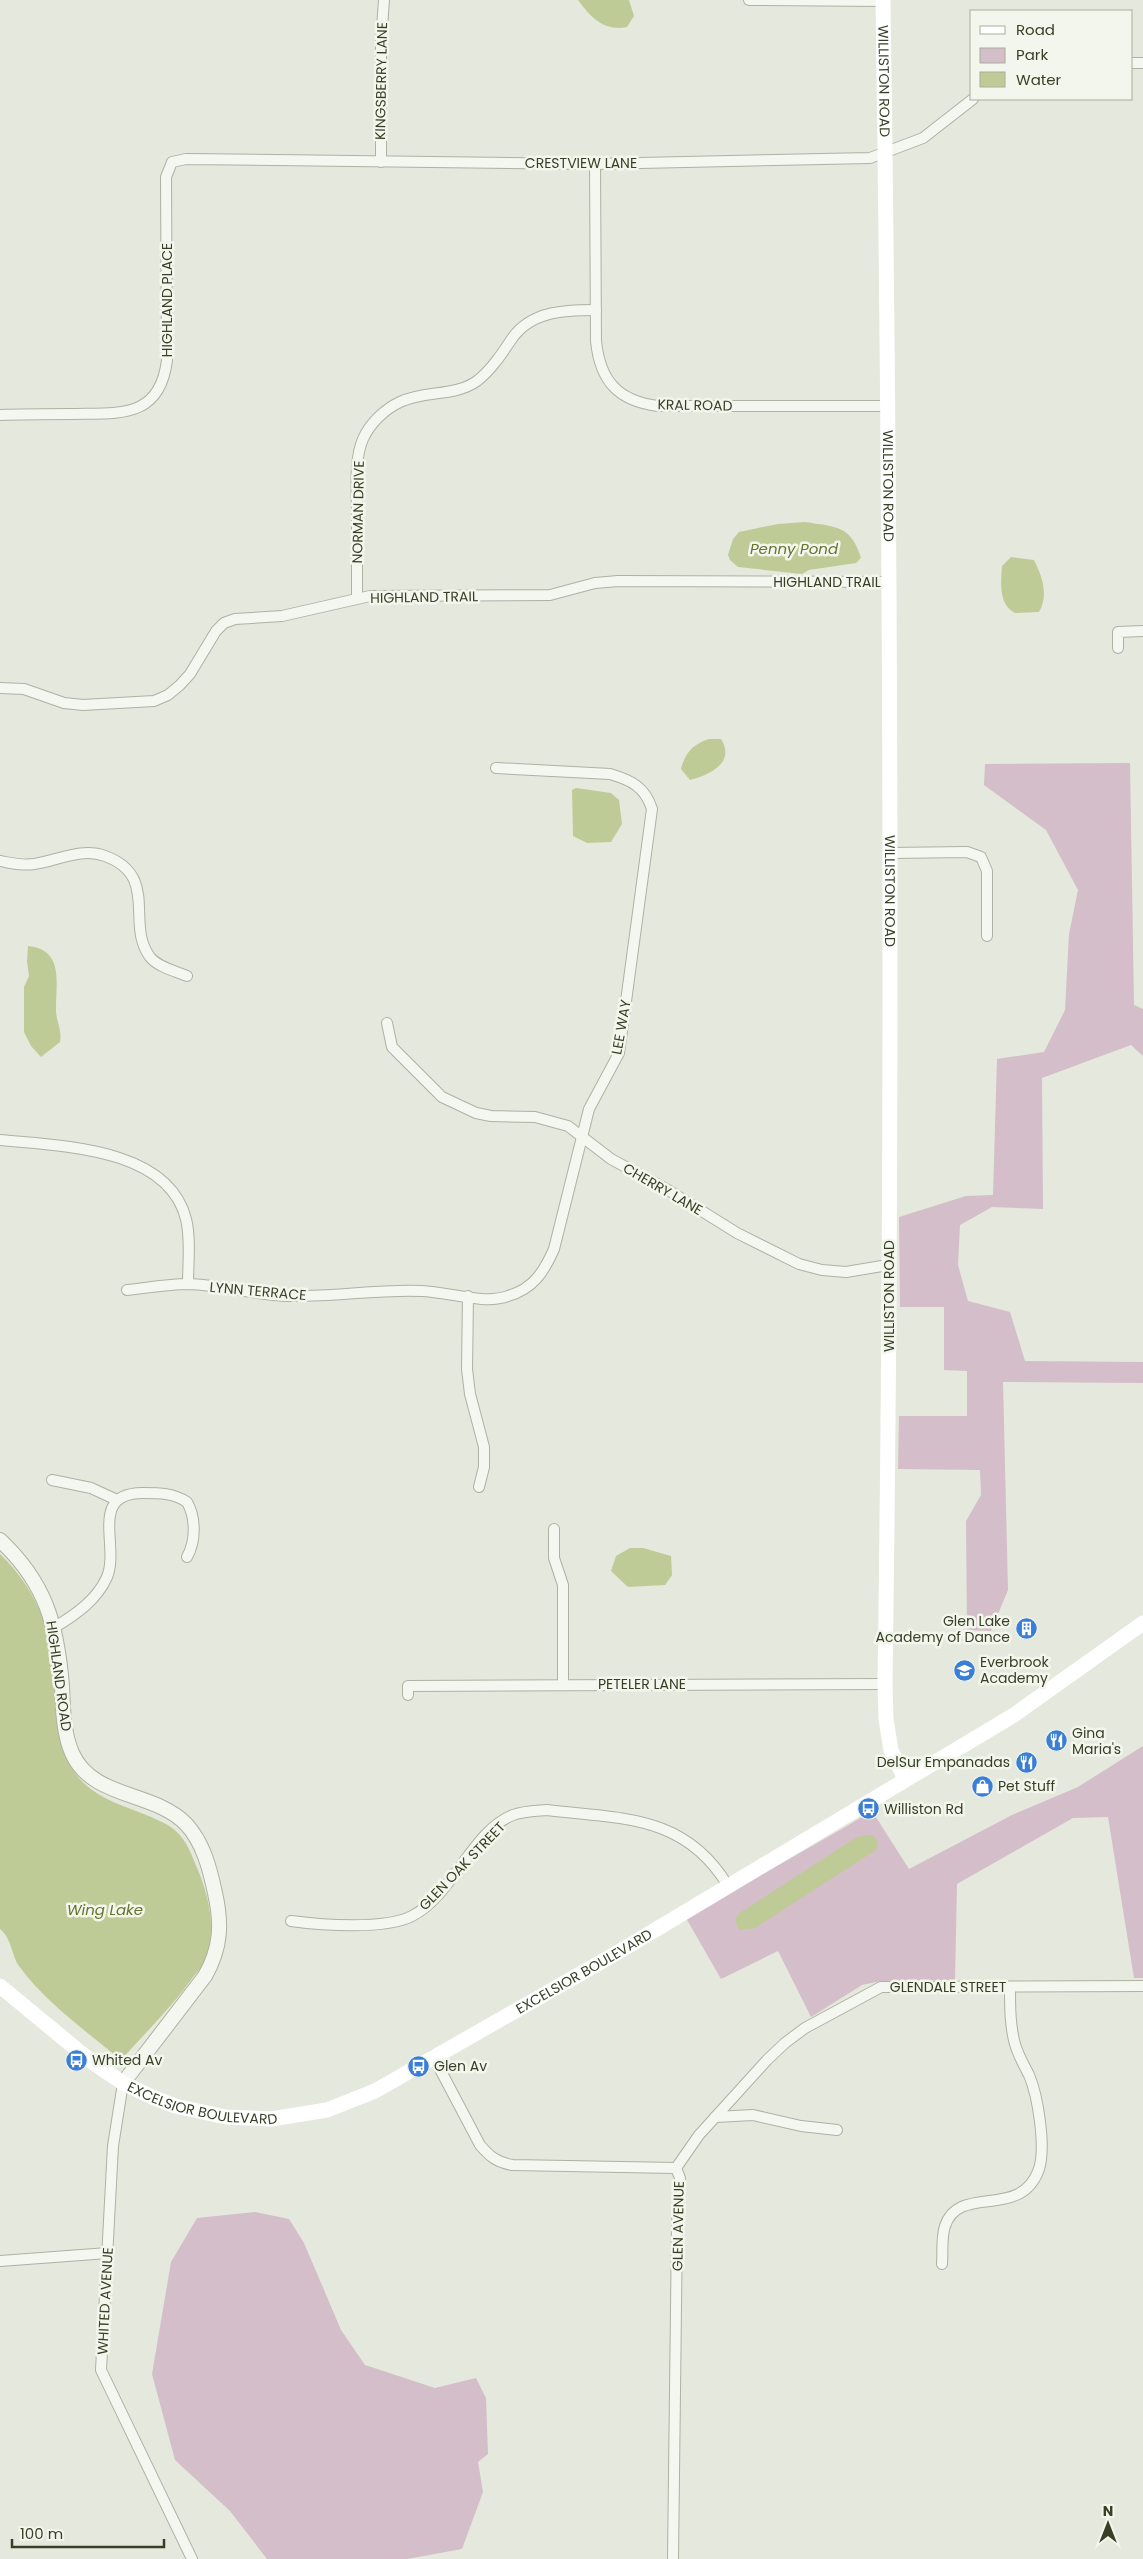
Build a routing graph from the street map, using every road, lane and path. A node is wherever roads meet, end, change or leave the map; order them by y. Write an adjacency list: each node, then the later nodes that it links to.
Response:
1 (384, 0): 7 (street, KINGSBERRY LANE)
2 (749, 0): 3 (street)
3 (883, 1): 5 (main road, WILLISTON ROAD)
4 (972, 100): 5 (street, CRESTVIEW LANE)
5 (885, 154): 8 (street, CRESTVIEW LANE); 10 (main road, WILLISTON ROAD)
6 (172, 162): 7 (street, CRESTVIEW LANE); 11 (street, HIGHLAND PLACE)
7 (381, 162): 8 (street, CRESTVIEW LANE)
8 (595, 164): 9 (street, KRAL ROAD)
9 (596, 310): 10 (street, KRAL ROAD); 13 (street, NORMAN DRIVE)
10 (889, 406): 12 (main road, WILLISTON ROAD)
11 (0, 414)
12 (889, 582): 13 (street, HIGHLAND TRAIL); 18 (main road, WILLISTON ROAD)
13 (357, 598): 16 (street, HIGHLAND TRAIL)
14 (1143, 631): 15 (street)
15 (1118, 648)
16 (0, 688)
17 (496, 768): 23 (street, LEE WAY)
18 (890, 853): 20 (street); 25 (main road, WILLISTON ROAD)
19 (0, 860): 21 (street)
20 (987, 936)
21 (187, 976)
22 (387, 1024): 23 (street, CHERRY LANE)
23 (584, 1136): 25 (street, CHERRY LANE); 29 (street, LEE WAY)
24 (0, 1140): 26 (street)
25 (888, 1265): 39 (main road, WILLISTON ROAD)
26 (188, 1284): 27 (street, LYNN TERRACE); 28 (street, LYNN TERRACE)
27 (127, 1290)
28 (419, 1291): 29 (street, LEE WAY)
29 (468, 1296): 31 (street)
30 (52, 1480): 32 (street)
31 (479, 1487)
32 (117, 1500): 35 (street); 37 (street)
33 (554, 1529): 38 (street)
34 (0, 1540): 37 (street, HIGHLAND ROAD)
35 (187, 1557)
36 (1143, 1623): 41 (main road, EXCELSIOR BOULEVARD)
37 (55, 1627): 48 (street, HIGHLAND ROAD)
38 (564, 1684): 39 (street, PETELER LANE); 40 (street, PETELER LANE)
39 (886, 1684): 41 (main road, WILLISTON ROAD)
40 (408, 1695)
41 (905, 1778): 42 (main road, EXCELSIOR BOULEVARD)
42 (728, 1886): 43 (street, GLEN OAK STREET); 47 (main road, EXCELSIOR BOULEVARD)
43 (291, 1921)
44 (0, 1986): 48 (main road, EXCELSIOR BOULEVARD)
45 (1143, 1986): 46 (street, GLENDALE STREET)
46 (1010, 1988): 49 (street, GLENDALE STREET); 54 (street)
47 (433, 2056): 48 (main road, EXCELSIOR BOULEVARD); 51 (street, GLEN AVENUE)
48 (123, 2083): 52 (street, WHITED AVENUE)
49 (715, 2117): 50 (street); 51 (street, GLENDALE STREET)
50 (837, 2130)
51 (676, 2168): 56 (street, GLEN AVENUE)
52 (108, 2253): 53 (street); 55 (street, WHITED AVENUE)
53 (0, 2261)
54 (942, 2264)
55 (192, 2559)
56 (673, 2559)

